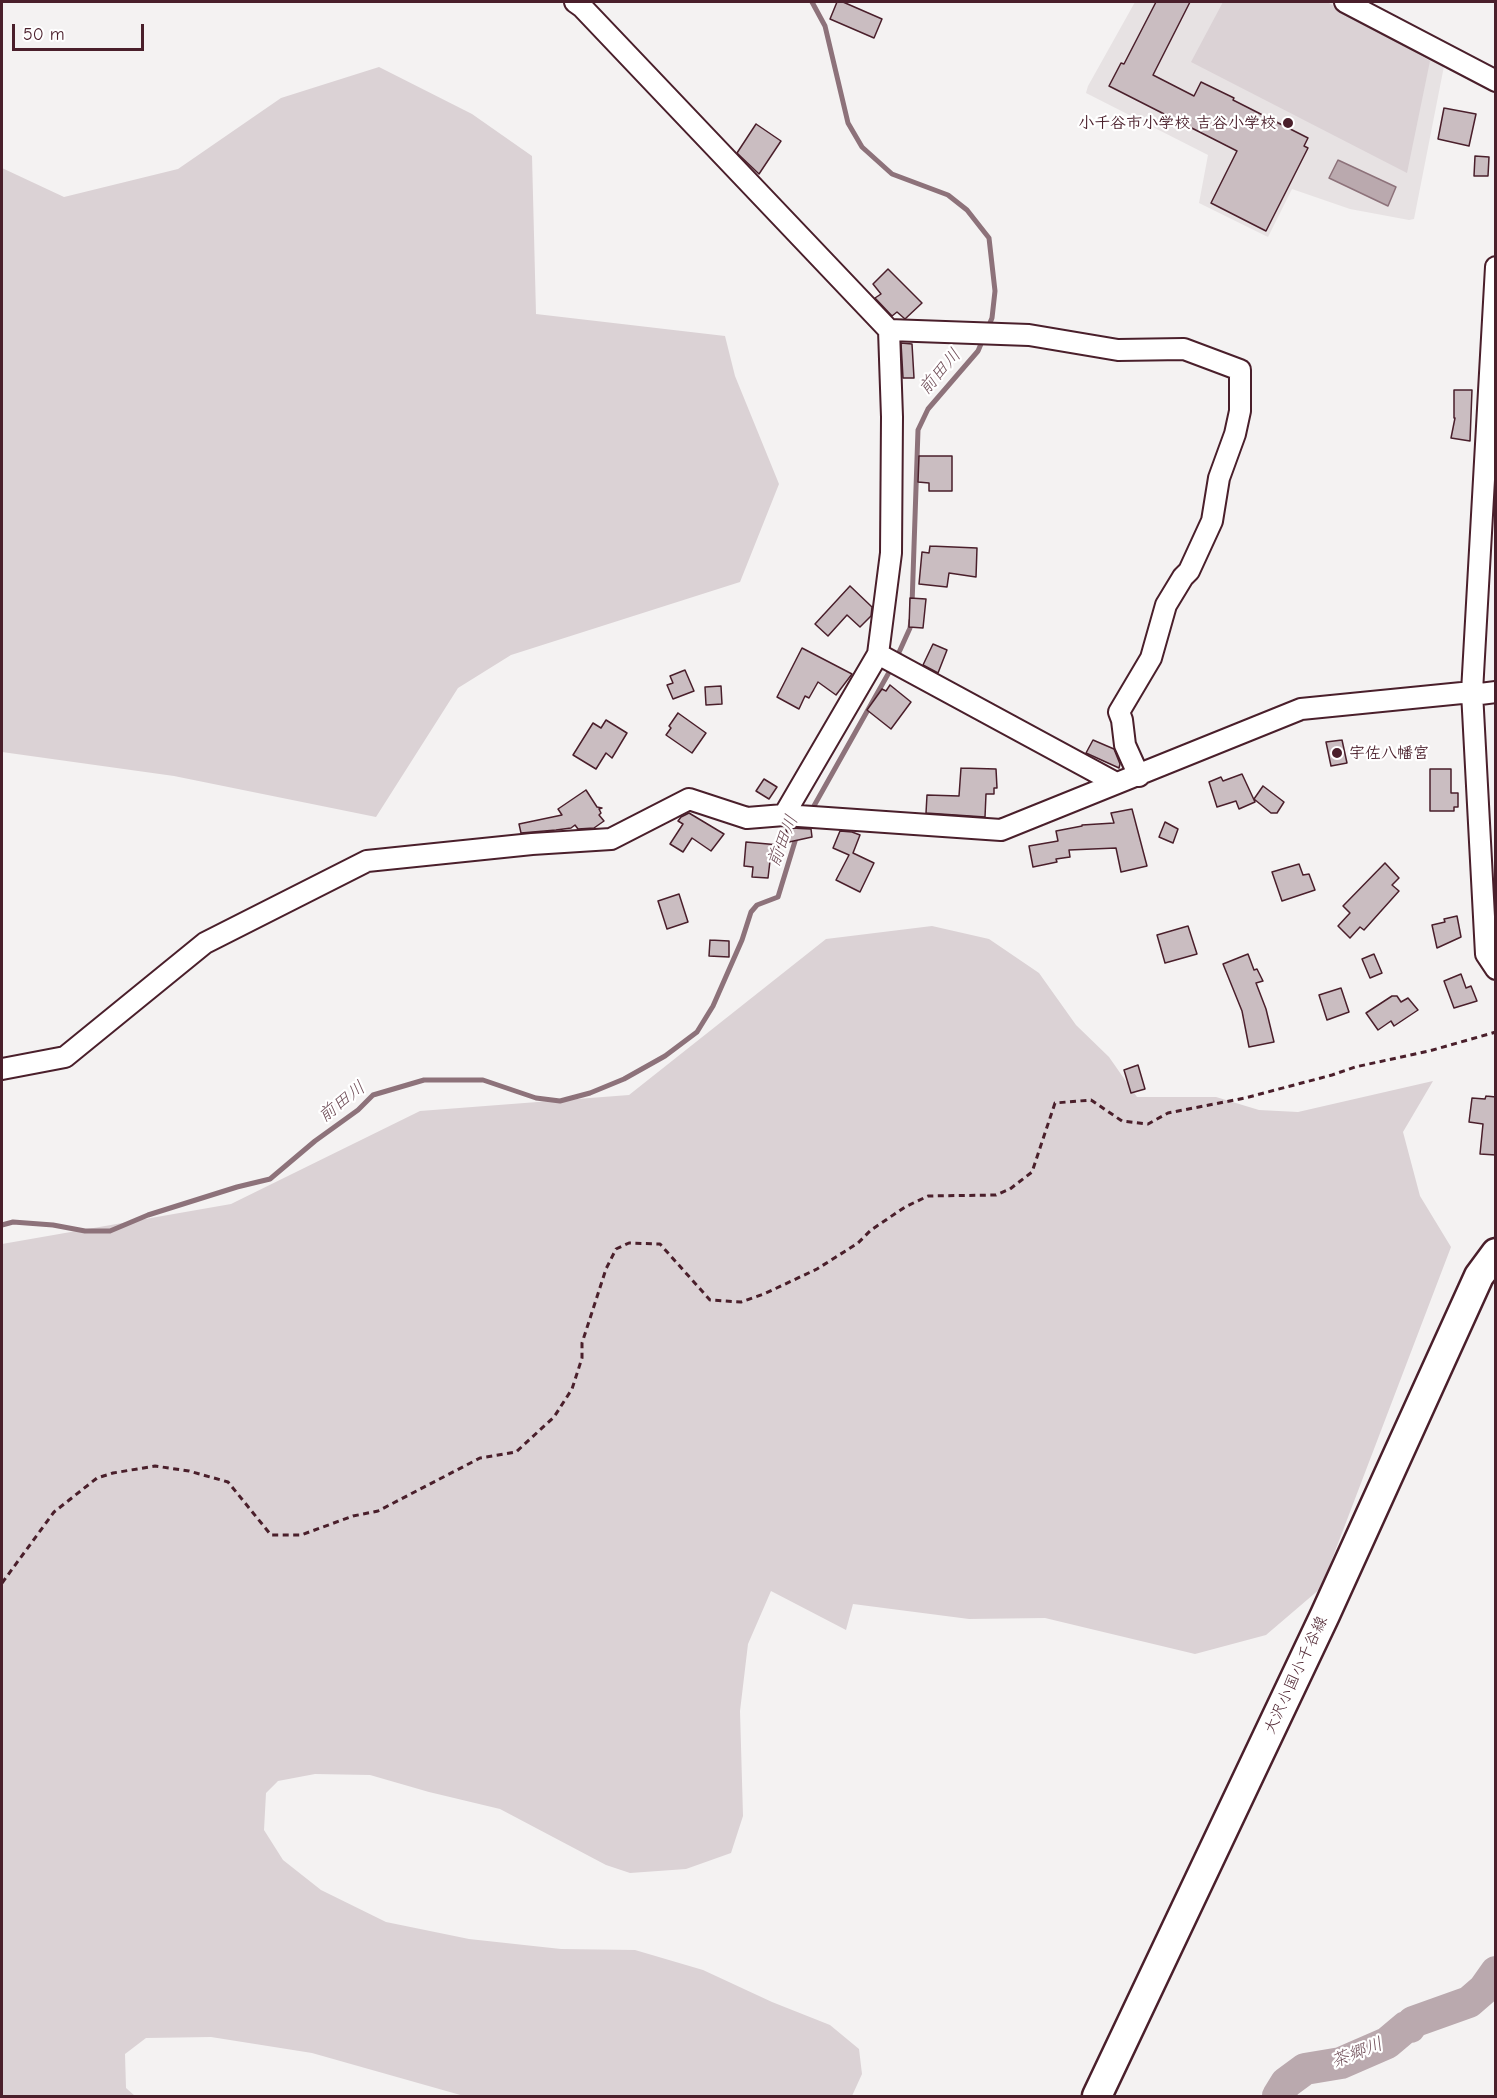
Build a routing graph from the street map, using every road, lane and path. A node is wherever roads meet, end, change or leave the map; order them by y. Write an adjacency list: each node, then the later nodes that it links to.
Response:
1 (574, 2): 5 (street)
2 (1345, 2): 3 (street)
3 (1496, 81)
4 (1496, 267): 8 (street)
5 (889, 330): 6 (street); 9 (street)
6 (878, 654): 10 (street); 11 (street)
7 (1496, 692): 8 (street)
8 (1472, 694): 9 (street); 12 (street)
9 (1139, 776): 10 (street)
10 (1116, 783): 11 (street)
11 (784, 815): 14 (street)
12 (1496, 969)
13 (1496, 1032): 16 (path)
14 (2, 1069)
15 (1496, 1253): 17 (main road, 大沢小国小千谷線)
16 (2, 1583)
17 (1097, 2097)

